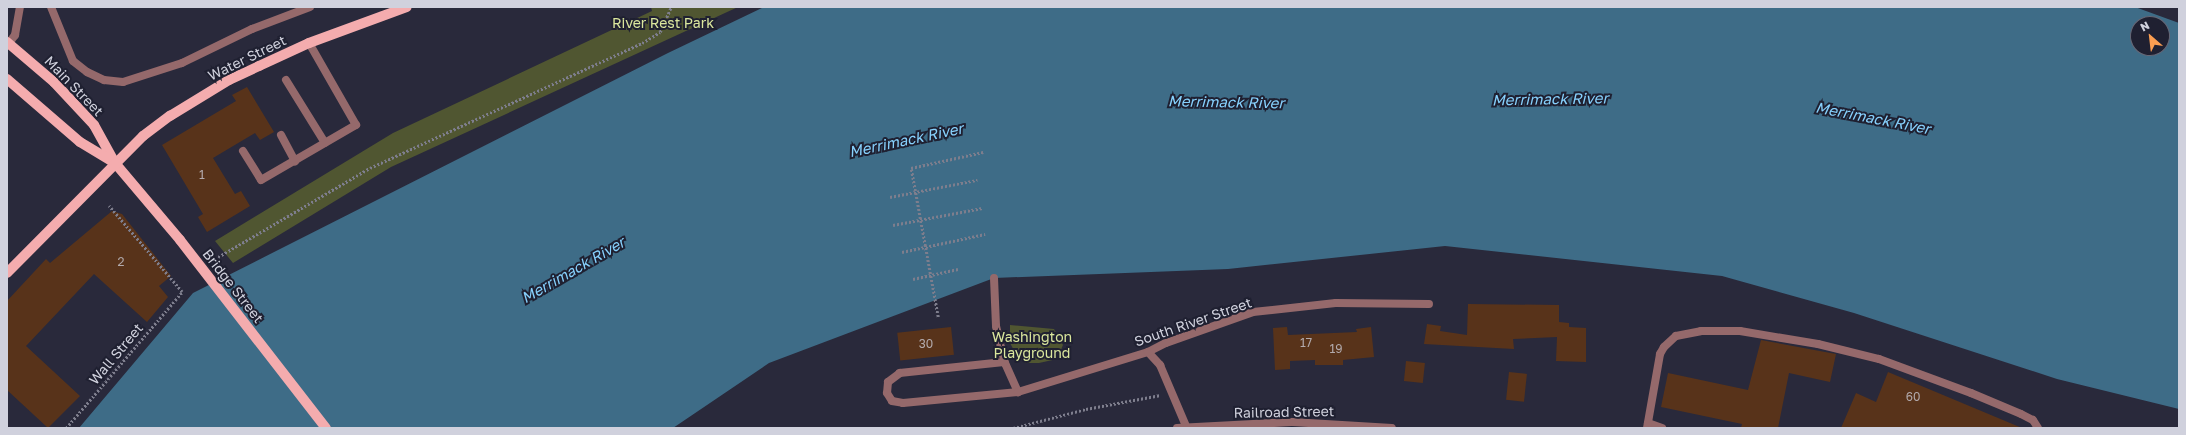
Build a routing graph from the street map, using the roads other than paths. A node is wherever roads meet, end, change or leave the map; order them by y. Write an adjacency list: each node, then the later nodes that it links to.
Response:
1 (20, 7): 5 (street)
2 (51, 7): 3 (street)
3 (310, 7)
4 (408, 7): 6 (main road, Water Street)
5 (8, 42): 13 (main road, Main Street)
6 (309, 43): 10 (street); 13 (main road, Water Street)
7 (7, 78): 13 (main road)
8 (286, 80): 10 (street)
9 (281, 135): 12 (street)
10 (325, 143): 12 (street)
11 (243, 152): 12 (street)
12 (295, 161)
13 (115, 163): 14 (main road, Water Street); 23 (main road, Bridge Street)
14 (7, 273)
15 (994, 278): 18 (street)
16 (1430, 304): 17 (street, South River Street)
17 (1148, 352): 19 (street, South River Street); 21 (street)
18 (1004, 362): 19 (street); 19 (street, South River Street)
19 (1018, 392)
20 (1647, 425): 26 (street); 27 (street)
21 (1186, 426): 22 (street, Railroad Street); 24 (street, Railroad Street)
22 (1240, 427): 25 (street, Railroad Street)
23 (326, 428)
24 (1177, 428)
25 (1392, 428)
26 (1662, 428)
27 (2038, 428)

